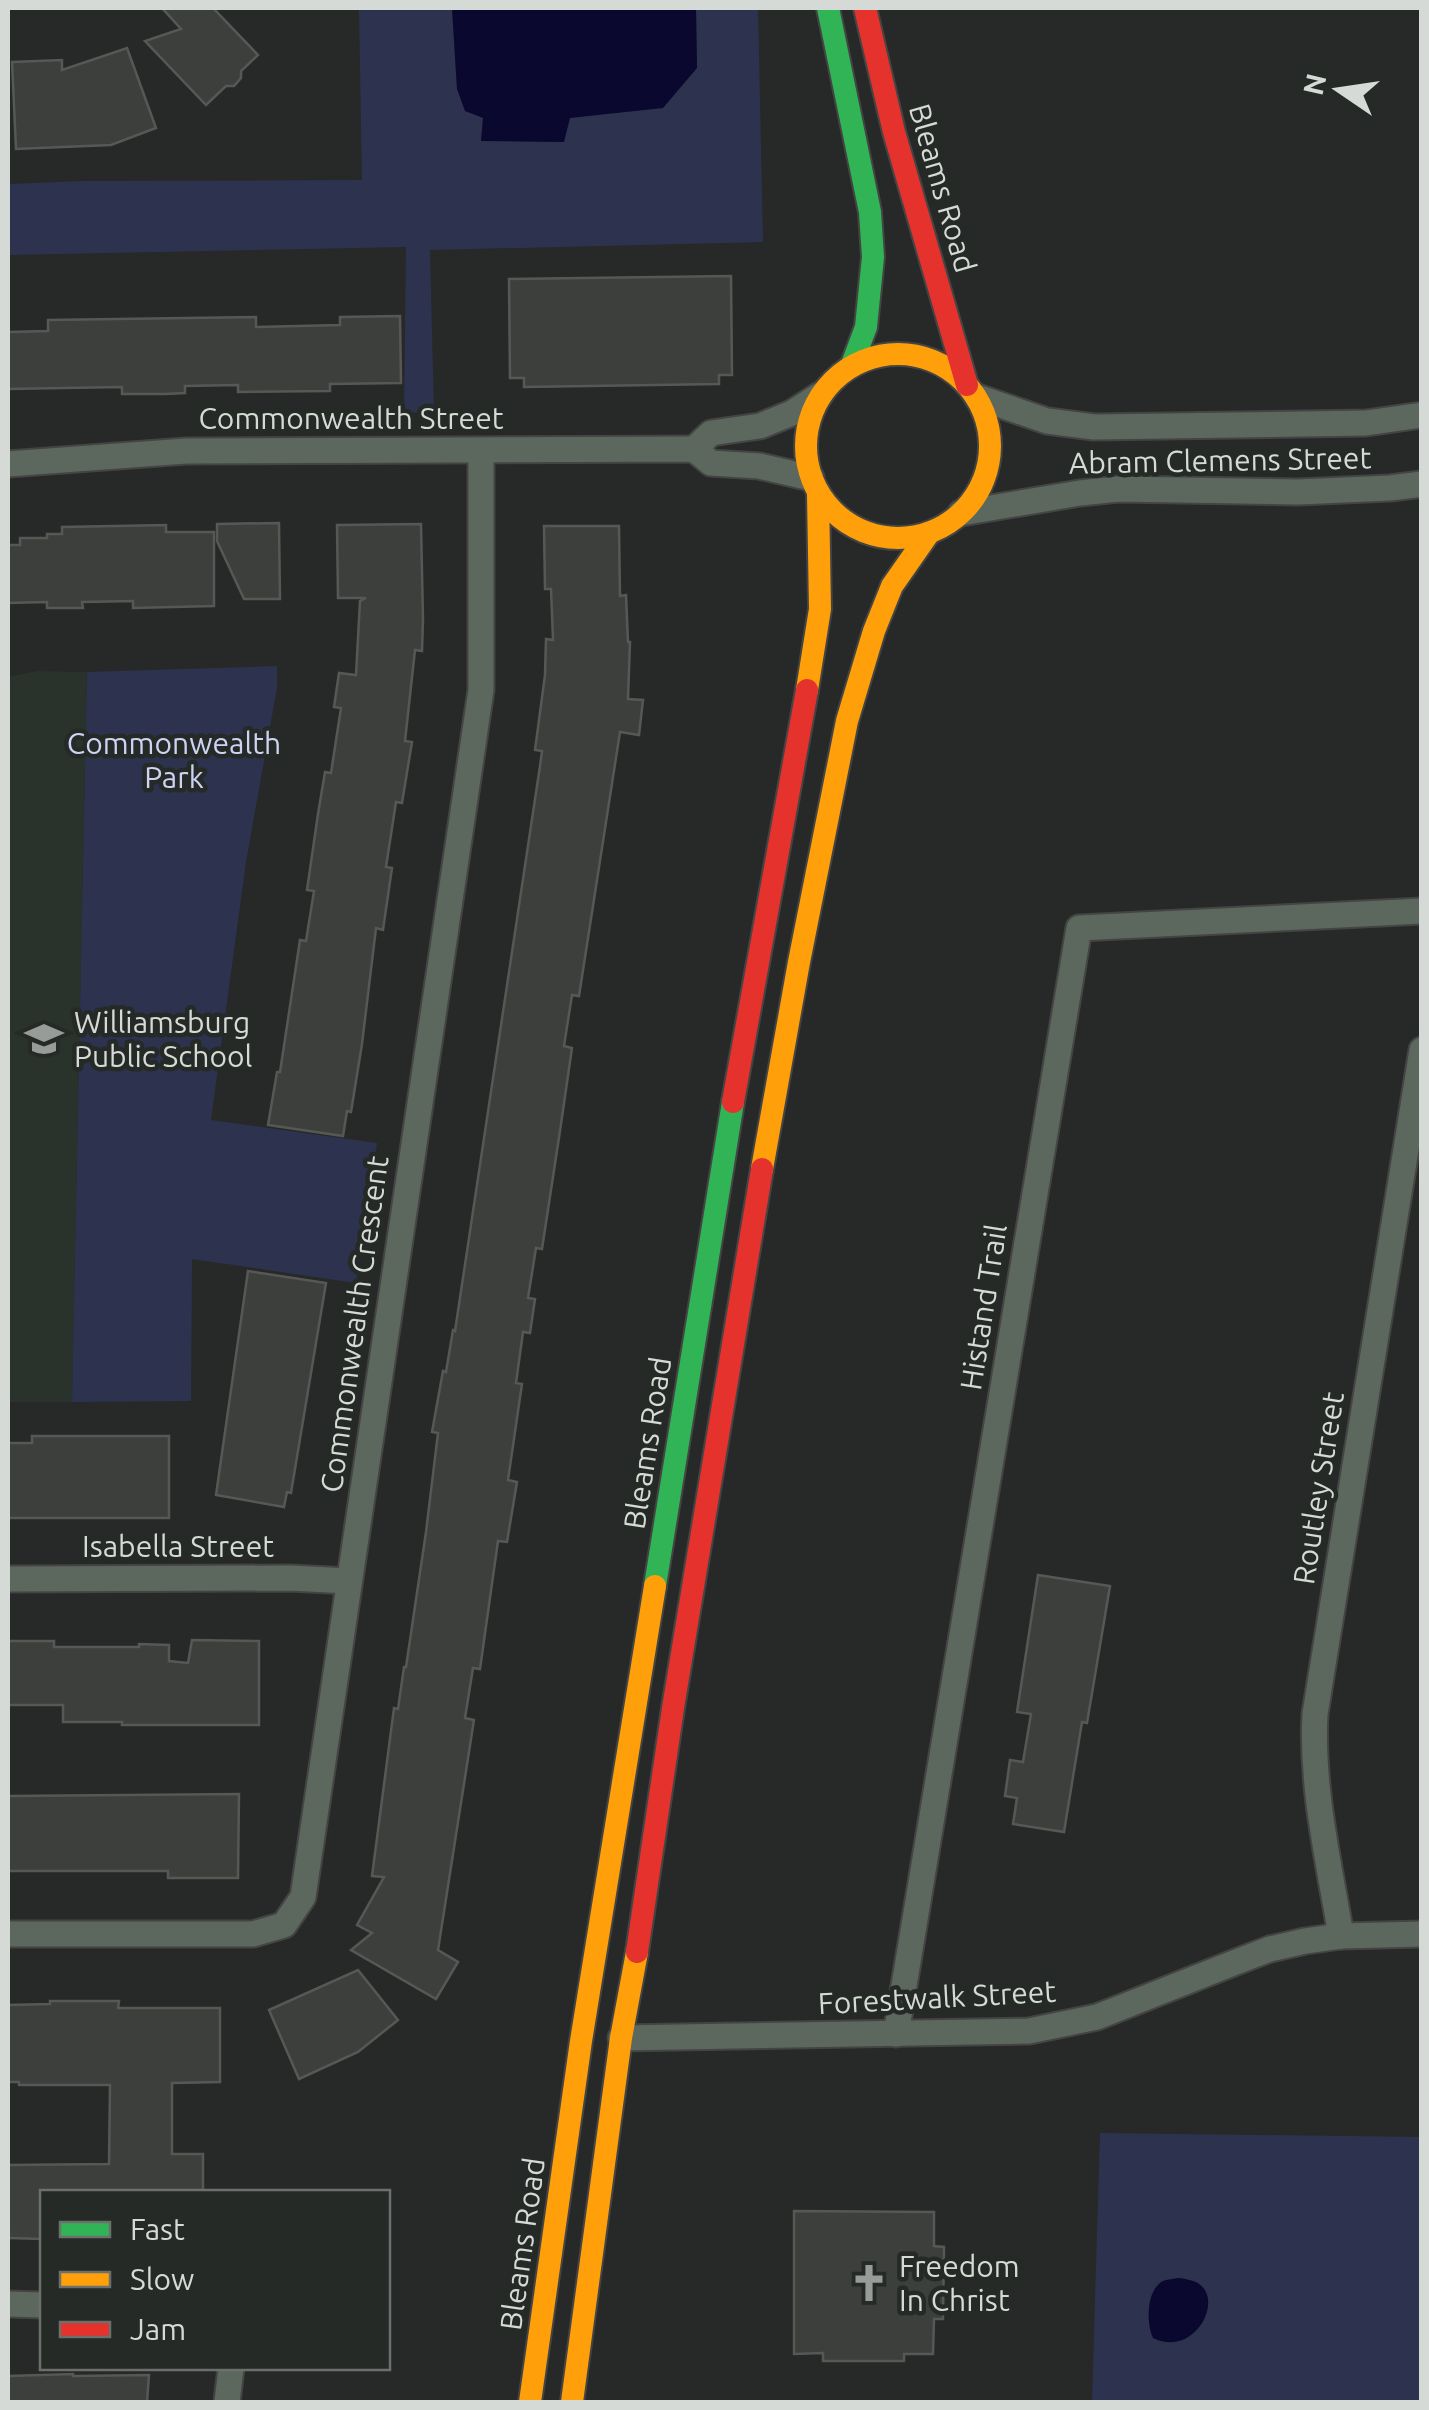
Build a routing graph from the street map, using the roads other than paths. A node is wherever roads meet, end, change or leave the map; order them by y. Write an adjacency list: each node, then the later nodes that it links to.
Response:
1 (828, 8): 3 (main road)
2 (865, 8): 4 (main road, Bleams Road)
3 (851, 366): 4 (main road); 5 (main road)
4 (972, 391): 6 (street, Abram Clemens Street); 12 (main road)
5 (820, 394): 7 (street, Commonwealth Street); 11 (main road)
6 (1422, 415)
7 (694, 450): 8 (street, Commonwealth Street); 11 (street, Commonwealth Street)
8 (481, 451): 9 (street, Commonwealth Street); 17 (street, Commonwealth Crescent)
9 (8, 464)
10 (1422, 484): 12 (street, Abram Clemens Street)
11 (814, 486): 13 (main road); 27 (main road, Bleams Road)
12 (961, 514): 13 (main road)
13 (929, 533): 22 (main road)
14 (1422, 912): 21 (street, Histand Trail)
15 (1422, 1050): 20 (street, Routley Street)
16 (8, 1579): 17 (street, Isabella Street)
17 (349, 1581): 18 (street, Commonwealth Crescent)
18 (8, 1934)
19 (1422, 1934): 20 (street, Forestwalk Street)
20 (1341, 1936): 21 (street, Forestwalk Street)
21 (896, 2034): 22 (street, Forestwalk Street)
22 (621, 2038): 28 (main road)
23 (8, 2304): 24 (street)
24 (40, 2304)
25 (231, 2370): 26 (street)
26 (227, 2402)
27 (530, 2402)
28 (572, 2402)

